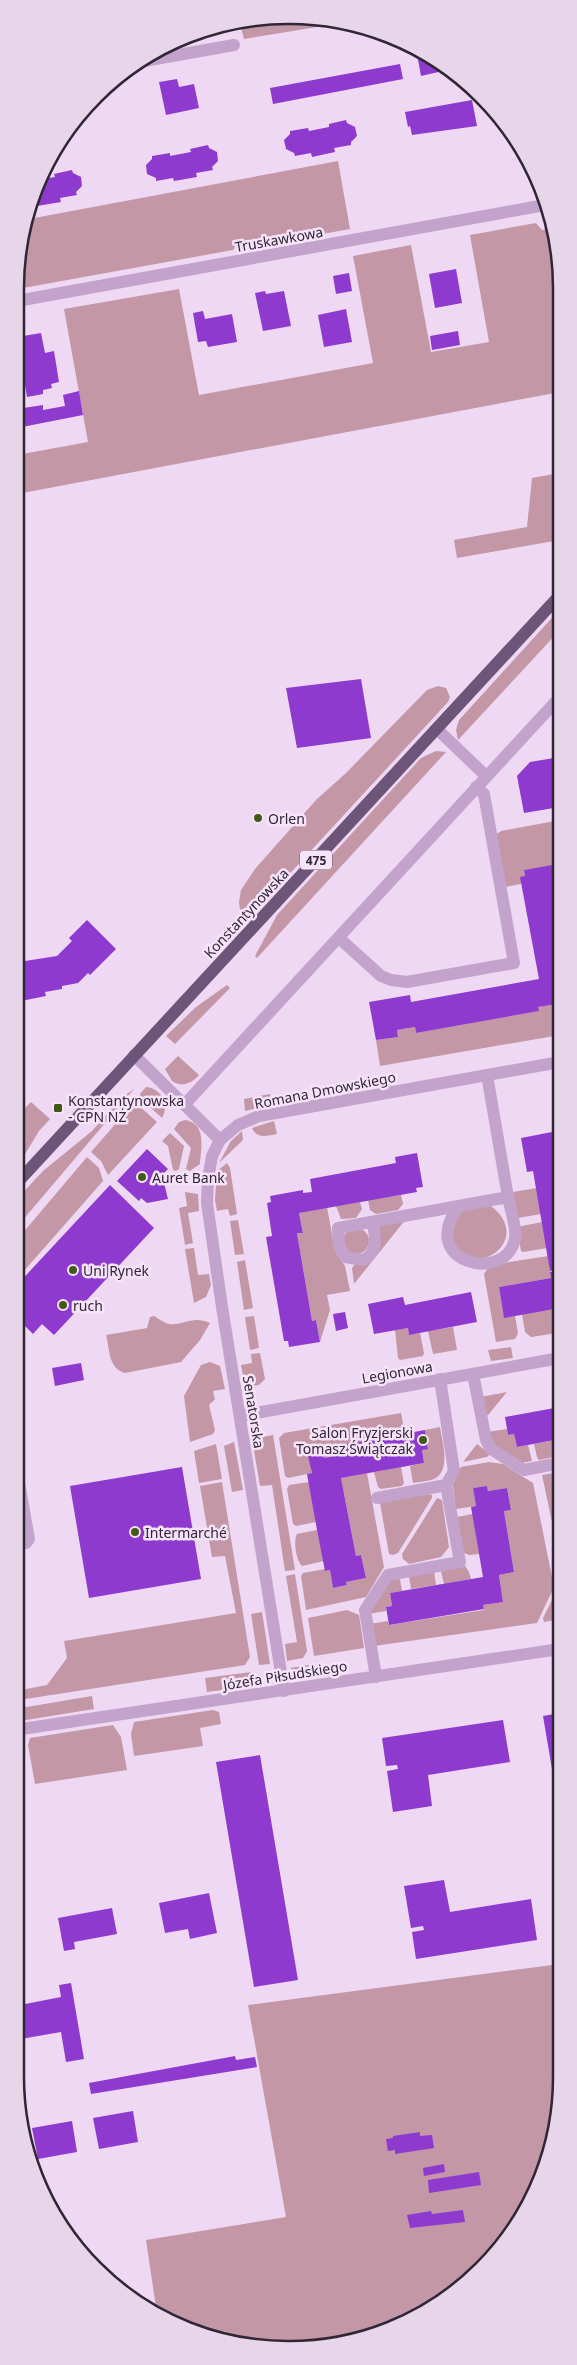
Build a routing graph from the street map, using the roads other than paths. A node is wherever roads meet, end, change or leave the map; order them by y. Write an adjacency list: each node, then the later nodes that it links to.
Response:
1 (234, 45): 2 (street)
2 (156, 59)
3 (540, 206): 4 (street, Truskawkowa)
4 (24, 300)
5 (553, 603): 7 (main road, Konstantynowska / 475)
6 (553, 704): 8 (street)
7 (436, 729): 8 (street); 11 (main road, Konstantynowska / 475)
8 (486, 776): 9 (street)
9 (476, 787): 10 (street); 10 (street)
10 (339, 938): 14 (street)
11 (134, 1055): 14 (street); 16 (main road, Konstantynowska / 475)
12 (553, 1063): 13 (street, Romana Dmowskiego)
13 (486, 1075): 15 (street, Romana Dmowskiego); 17 (street)
14 (185, 1104): 15 (street)
15 (220, 1140): 23 (street, Senatorska)
16 (24, 1175)
17 (508, 1198): 18 (street); 18 (street)
18 (459, 1206): 19 (street)
19 (373, 1222)
20 (553, 1359): 21 (street, Legionowa)
21 (472, 1374): 22 (street, Legionowa); 24 (street)
22 (440, 1380): 23 (street, Legionowa); 25 (street)
23 (240, 1416): 31 (street, Senatorska)
24 (553, 1464)
25 (446, 1485): 26 (street); 30 (street)
26 (377, 1498)
27 (24, 1511): 28 (street)
28 (24, 1543)
29 (553, 1650): 30 (street, Józefa Piłsudskiego)
30 (376, 1677): 31 (street, Józefa Piłsudskiego)
31 (284, 1691): 32 (street, Józefa Piłsudskiego)
32 (24, 1729)

